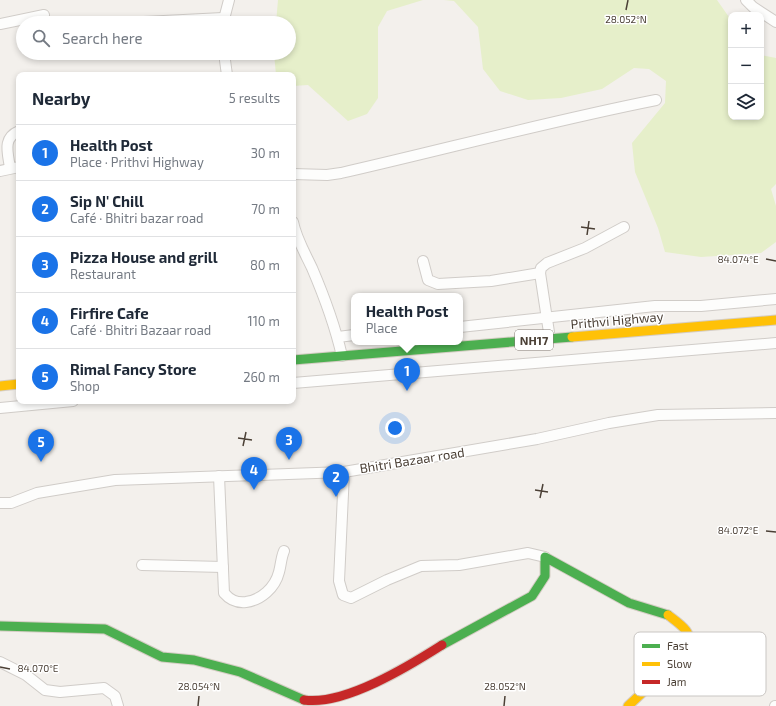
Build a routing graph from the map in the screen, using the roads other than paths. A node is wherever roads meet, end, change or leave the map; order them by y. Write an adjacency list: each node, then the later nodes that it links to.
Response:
1 (229, 0): 5 (street)
2 (746, 0): 7 (street)
3 (44, 15): 4 (street)
4 (39, 16)
5 (224, 16)
6 (16, 21): 8 (street)
7 (776, 22)
8 (0, 24)
9 (225, 60): 10 (street)
10 (227, 72)
11 (656, 100): 14 (street)
12 (16, 132): 13 (street)
13 (10, 168)
14 (296, 174)
15 (624, 227): 18 (street)
16 (296, 234): 24 (street)
17 (423, 261): 18 (street)
18 (540, 273): 20 (street)
19 (776, 299): 20 (street)
20 (548, 318): 22 (street); 25 (street)
21 (776, 320): 25 (main road, Prithvi Highway / NH17)
22 (463, 327)
23 (351, 336): 24 (street)
24 (338, 337): 27 (street)
25 (550, 339): 27 (main road, Prithvi Highway / NH17)
26 (776, 343): 29 (street)
27 (342, 356): 28 (main road, Prithvi Highway / NH17)
28 (296, 360)
29 (296, 383)
30 (16, 384): 31 (main road)
31 (0, 386)
32 (42, 404): 33 (street)
33 (0, 408)
34 (776, 413): 35 (street, Bhitri Bazaar road)
35 (344, 472): 36 (street, Bhitri Bazaar road); 39 (street)
36 (219, 476): 37 (street, Bhitri Bazaar road); 41 (street)
37 (0, 503)
38 (284, 551): 41 (street)
39 (545, 557): 42 (main road); 43 (main road)
40 (142, 565): 41 (street)
41 (223, 567)
42 (0, 626)
43 (688, 632)
44 (0, 662): 46 (street)
45 (639, 696): 47 (main road)
46 (118, 706)
47 (628, 706)

